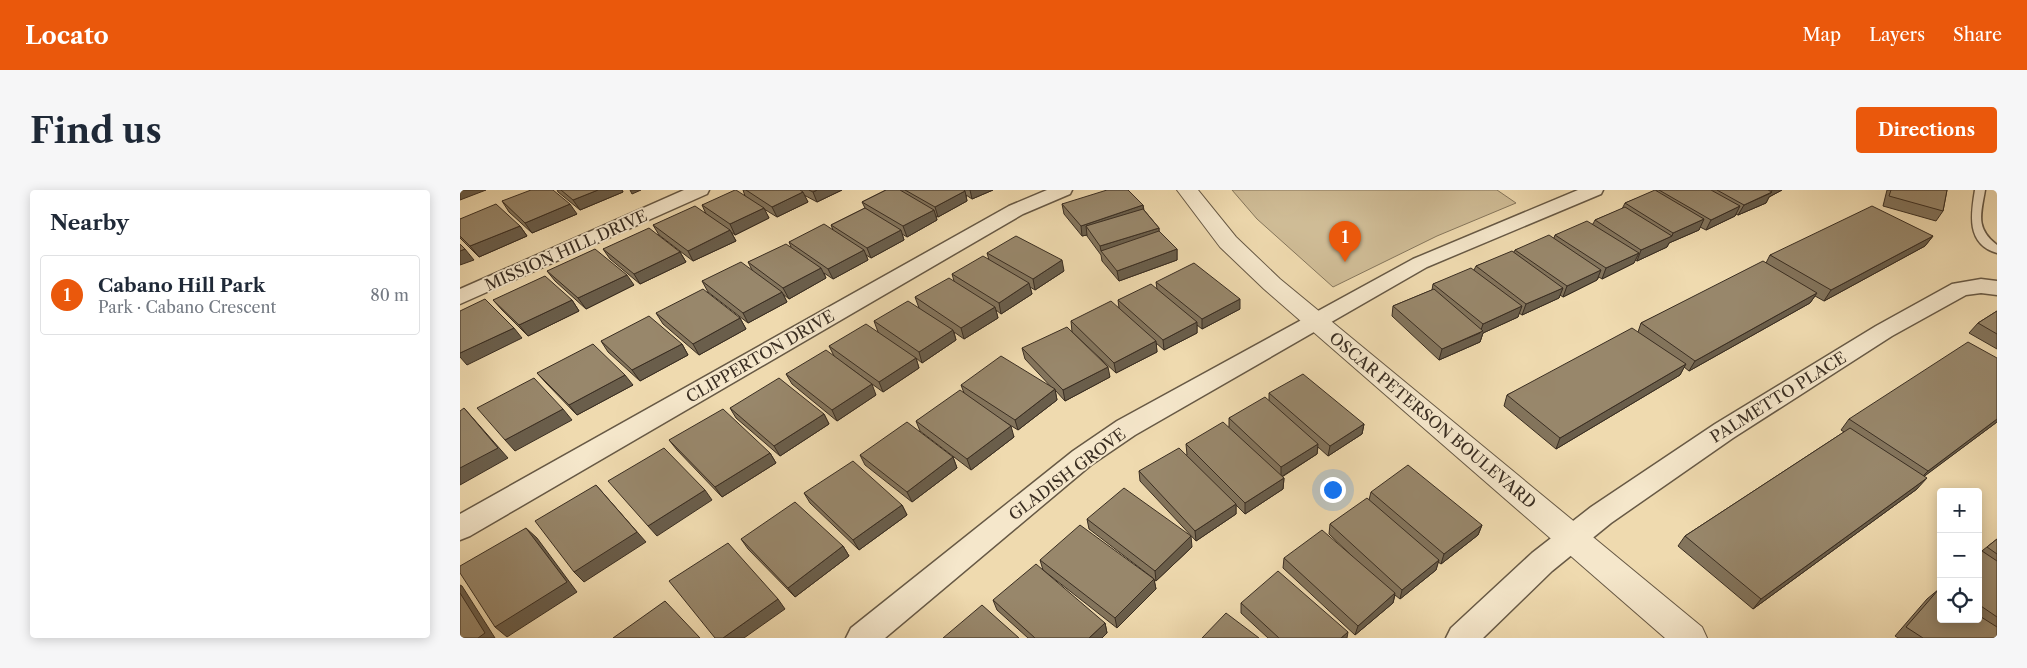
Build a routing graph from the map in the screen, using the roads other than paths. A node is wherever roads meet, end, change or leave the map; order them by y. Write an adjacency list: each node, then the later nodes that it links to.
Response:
1 (700, 190): 8 (street, MISSION HILL DRIVE)
2 (1063, 190): 10 (street, CLIPPERTON DRIVE)
3 (1187, 190): 9 (street, OSCAR PETERSON BOULEVARD)
4 (1594, 190): 9 (street, GLADISH GROVE)
5 (1980, 190): 6 (lane)
6 (1997, 250)
7 (1997, 286): 11 (street, PALMETTO PLACE)
8 (460, 297)
9 (1315, 320): 11 (street, OSCAR PETERSON BOULEVARD); 12 (street, GLADISH GROVE)
10 (460, 528)
11 (1572, 538): 13 (street, PALMETTO PLACE); 14 (street, OSCAR PETERSON BOULEVARD)
12 (862, 638)
13 (1462, 638)
14 (1690, 638)

